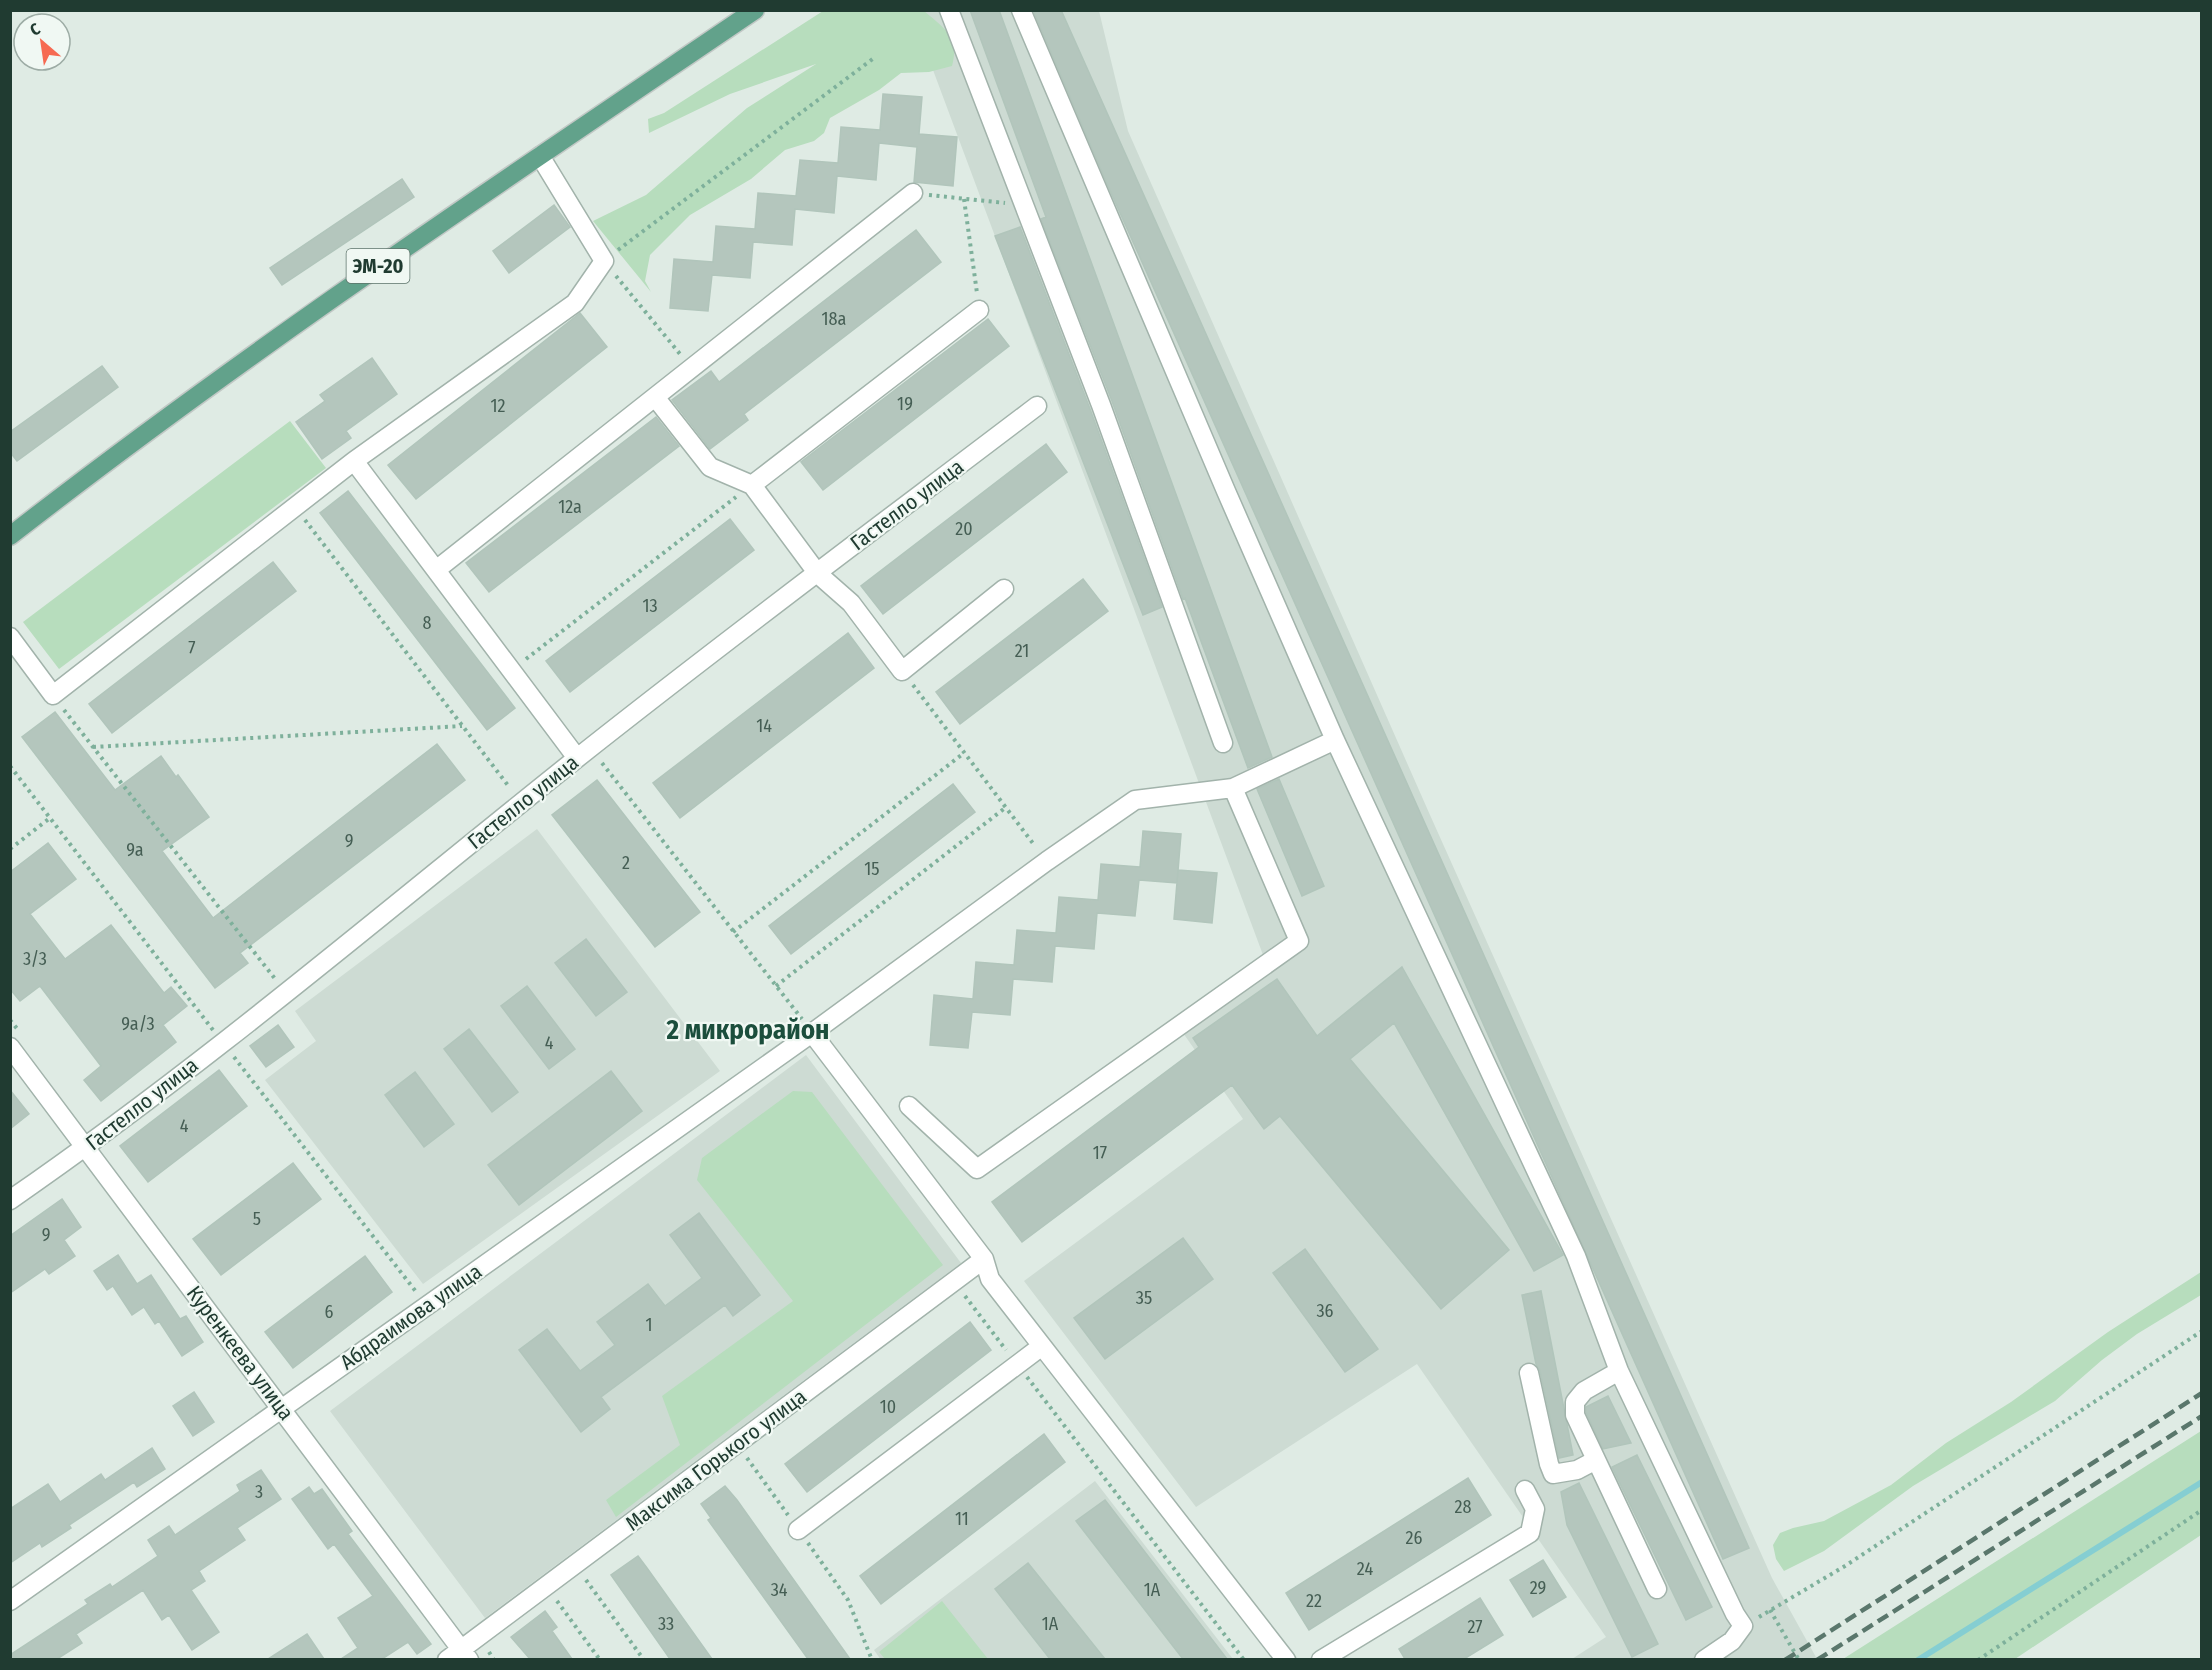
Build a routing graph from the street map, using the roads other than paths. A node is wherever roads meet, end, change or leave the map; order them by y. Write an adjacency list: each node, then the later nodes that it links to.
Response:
1 (755, 10): 4 (main road, ЭМ-20)
2 (949, 10): 17 (street)
3 (1021, 10): 16 (street)
4 (540, 156): 9 (street); 11 (main road, ЭМ-20)
5 (913, 193): 7 (street)
6 (979, 310): 10 (street)
7 (656, 397): 10 (street); 12 (street)
8 (1037, 406): 13 (street, Гастелло улица)
9 (354, 461): 12 (street); 15 (street)
10 (752, 485): 13 (street)
11 (10, 536)
12 (436, 570): 18 (street)
13 (818, 574): 14 (street); 18 (street, Гастелло улица)
14 (1005, 589)
15 (10, 637)
16 (1335, 740): 19 (street, Абдраимова улица); 27 (street)
17 (1223, 742)
18 (584, 753): 23 (street, Гастелло улица)
19 (1233, 788): 20 (street, Абдраимова улица); 22 (street)
20 (812, 1033): 25 (street); 29 (street, Абдраимова улица)
21 (10, 1047): 23 (street, Куренкеева улица)
22 (909, 1106)
23 (86, 1148): 24 (street, Гастелло улица); 29 (street, Куренкеева улица)
24 (10, 1200)
25 (984, 1259): 26 (street); 35 (street, Максима Горького улица)
26 (1042, 1346): 32 (street); 36 (street)
27 (1619, 1371): 30 (street); 38 (street)
28 (1529, 1373): 30 (street)
29 (281, 1408): 34 (street, Абдраимова улица); 35 (street, Куренкеева улица)
30 (1596, 1460): 33 (street)
31 (1525, 1490): 37 (street)
32 (798, 1530)
33 (1657, 1589)
34 (10, 1601)
35 (459, 1656)
36 (1286, 1659)
37 (1321, 1659)
38 (1704, 1659)

